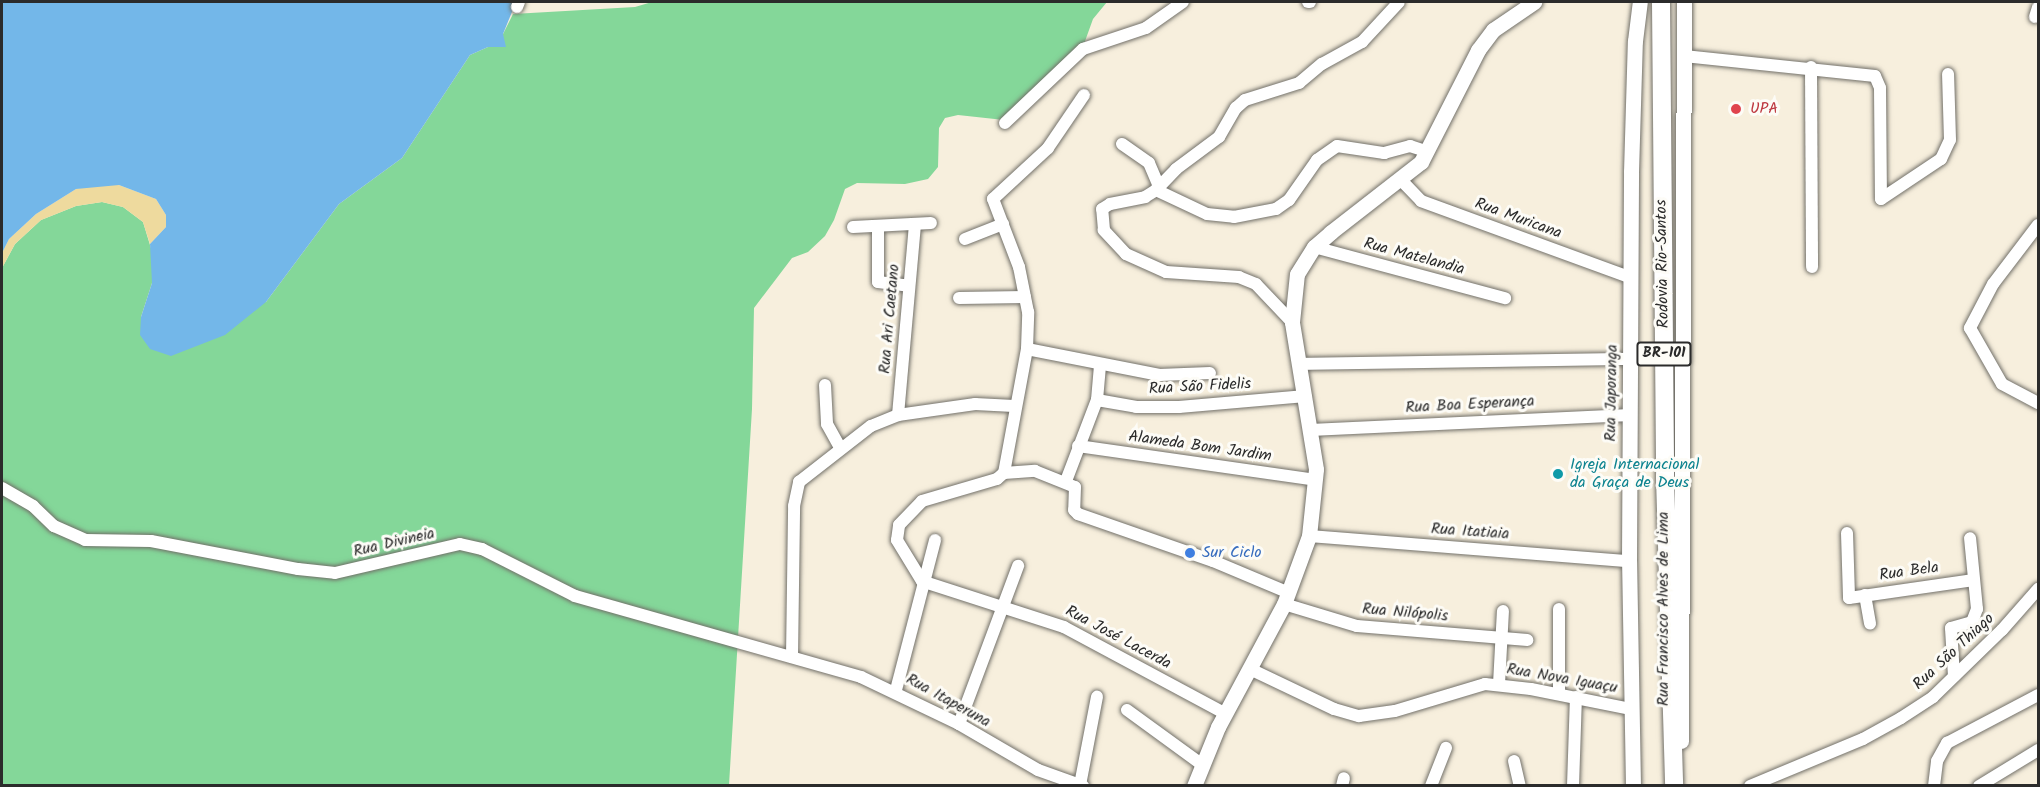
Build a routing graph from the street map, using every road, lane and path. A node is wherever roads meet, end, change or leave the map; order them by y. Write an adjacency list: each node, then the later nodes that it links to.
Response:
1 (1183, 2): 11 (street)
2 (1399, 2): 15 (street)
3 (1534, 2): 13 (main road)
4 (1640, 2): 25 (main road, Rua Japoranga)
5 (1661, 2): 76 (highway, Rodovia Rio-Santos / BR-101)
6 (1684, 2): 7 (main road, Rua Francisco Alves de Lima)
7 (1684, 56): 8 (street); 93 (main road, Rua Francisco Alves de Lima)
8 (1811, 67): 9 (street); 24 (street)
9 (1948, 74)
10 (1084, 95): 17 (street)
11 (1005, 123)
12 (1122, 144): 15 (street)
13 (1428, 152): 14 (main road); 15 (street)
14 (1401, 180): 23 (main road); 25 (street, Rua Muricana)
15 (1157, 188): 30 (street)
16 (931, 223): 20 (street)
17 (1003, 224): 22 (street); 27 (street)
18 (2038, 225): 39 (street)
19 (878, 226): 20 (street); 21 (street); 26 (street)
20 (915, 226): 26 (street, Rua Ari Caetano)
21 (853, 227)
22 (965, 239)
23 (1314, 248): 29 (street, Rua Matelandia); 30 (main road)
24 (1812, 267)
25 (1631, 278): 32 (main road, Rua Japoranga)
26 (909, 286): 41 (street, Rua Ari Caetano)
27 (1025, 297): 28 (street); 31 (street)
28 (959, 298)
29 (1505, 298)
30 (1292, 322): 33 (main road)
31 (1027, 349): 34 (street); 40 (street)
32 (1631, 359): 33 (street); 42 (main road, Rua Japoranga)
33 (1300, 364): 37 (main road)
34 (1100, 365): 35 (street); 38 (street)
35 (1210, 373)
36 (825, 385): 45 (street)
37 (1306, 396): 38 (street, Rua São Fidelis); 43 (main road)
38 (1096, 400): 44 (street)
39 (2038, 404)
40 (1014, 406): 41 (street); 46 (street)
41 (898, 415): 45 (street)
42 (1630, 415): 43 (street, Rua Boa Esperança); 54 (main road, Rua Japoranga)
43 (1311, 430): 47 (main road)
44 (1078, 446): 47 (street, Alameda Bom Jardim); 48 (street)
45 (840, 447): 67 (street)
46 (1004, 473): 48 (street); 57 (street)
47 (1316, 480): 51 (main road)
48 (1066, 481): 60 (street, Rua Nilópolis)
49 (2, 488): 67 (street, Rua Divineia)
50 (1847, 533): 59 (street, Rua Bela)
51 (1309, 536): 54 (street, Rua Itatiaia); 60 (main road)
52 (1970, 538): 56 (street)
53 (935, 540): 57 (street)
54 (1629, 561): 77 (main road, Rua Japoranga)
55 (1018, 566): 61 (street)
56 (1974, 580): 59 (street, Rua Bela); 69 (street)
57 (922, 581): 61 (street, Rua José Lacerda); 71 (street)
58 (2038, 589): 69 (street, Rua São Thiago)
59 (1865, 595): 64 (street)
60 (1286, 598): 65 (street, Rua Nilópolis); 68 (main road)
61 (1000, 608): 79 (street, Rua José Lacerda); 80 (street)
62 (1559, 609): 72 (street)
63 (1503, 611): 65 (street)
64 (1870, 624)
65 (1502, 638): 66 (street, Rua Nilópolis); 70 (street)
66 (1527, 640)
67 (792, 657): 71 (street, Rua Itaperuna)
68 (1250, 669): 70 (street, Rua Nova Iguaçu); 79 (main road)
69 (1954, 676): 94 (street, Rua São Thiago)
70 (1499, 684): 72 (street, Rua Nova Iguaçu)
71 (896, 690): 80 (street, Rua Itaperuna)
72 (1559, 694): 75 (street, Rua Nova Iguaçu)
73 (2038, 695): 95 (street)
74 (1097, 697): 85 (street)
75 (1576, 698): 77 (street, Rua Nova Iguaçu); 89 (street)
76 (1671, 707): 91 (highway, Rodovia Rio-Santos / BR-101); 92 (highway, Rodovia Rio-Santos / BR-101)
77 (1630, 709): 90 (main road, Rua Japoranga)
78 (1127, 710): 84 (street)
79 (1226, 714): 84 (main road)
80 (959, 724): 85 (street, Rua Itaperuna)
81 (1446, 748): 87 (street)
82 (2038, 750): 96 (street)
83 (1514, 761): 88 (street)
84 (1201, 764): 86 (main road)
85 (1081, 785)
86 (1194, 786)
87 (1431, 786)
88 (1520, 786)
89 (1573, 786)
90 (1633, 786)
91 (1667, 786)
92 (1674, 786)
93 (1683, 786)
94 (1750, 786)
95 (1934, 786)
96 (1979, 786)

